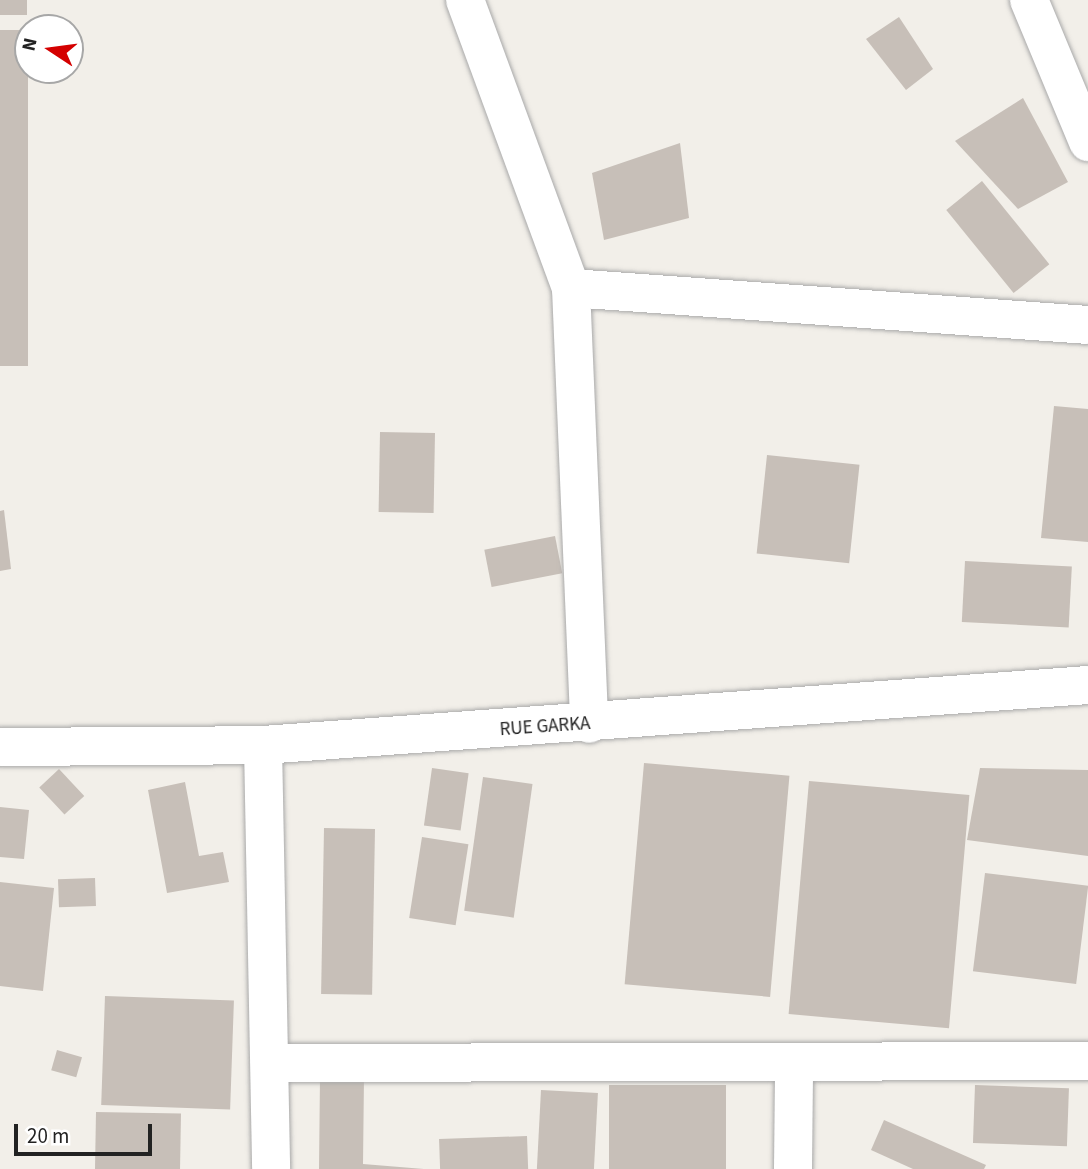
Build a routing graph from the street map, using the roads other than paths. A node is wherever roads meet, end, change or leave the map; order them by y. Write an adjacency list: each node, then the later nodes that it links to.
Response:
1 (465, 0): 4 (street)
2 (1030, 0): 3 (street)
3 (1088, 142)
4 (571, 288): 5 (street); 7 (street)
5 (1088, 325)
6 (1088, 685): 7 (street, RUE GARKA)
7 (589, 724): 8 (street, RUE GARKA)
8 (263, 745): 9 (street, RUE GARKA); 11 (street)
9 (0, 747)
10 (1088, 1060): 12 (street)
11 (271, 1063): 12 (street); 13 (street)
12 (794, 1065): 14 (street)
13 (271, 1169)
14 (793, 1169)

